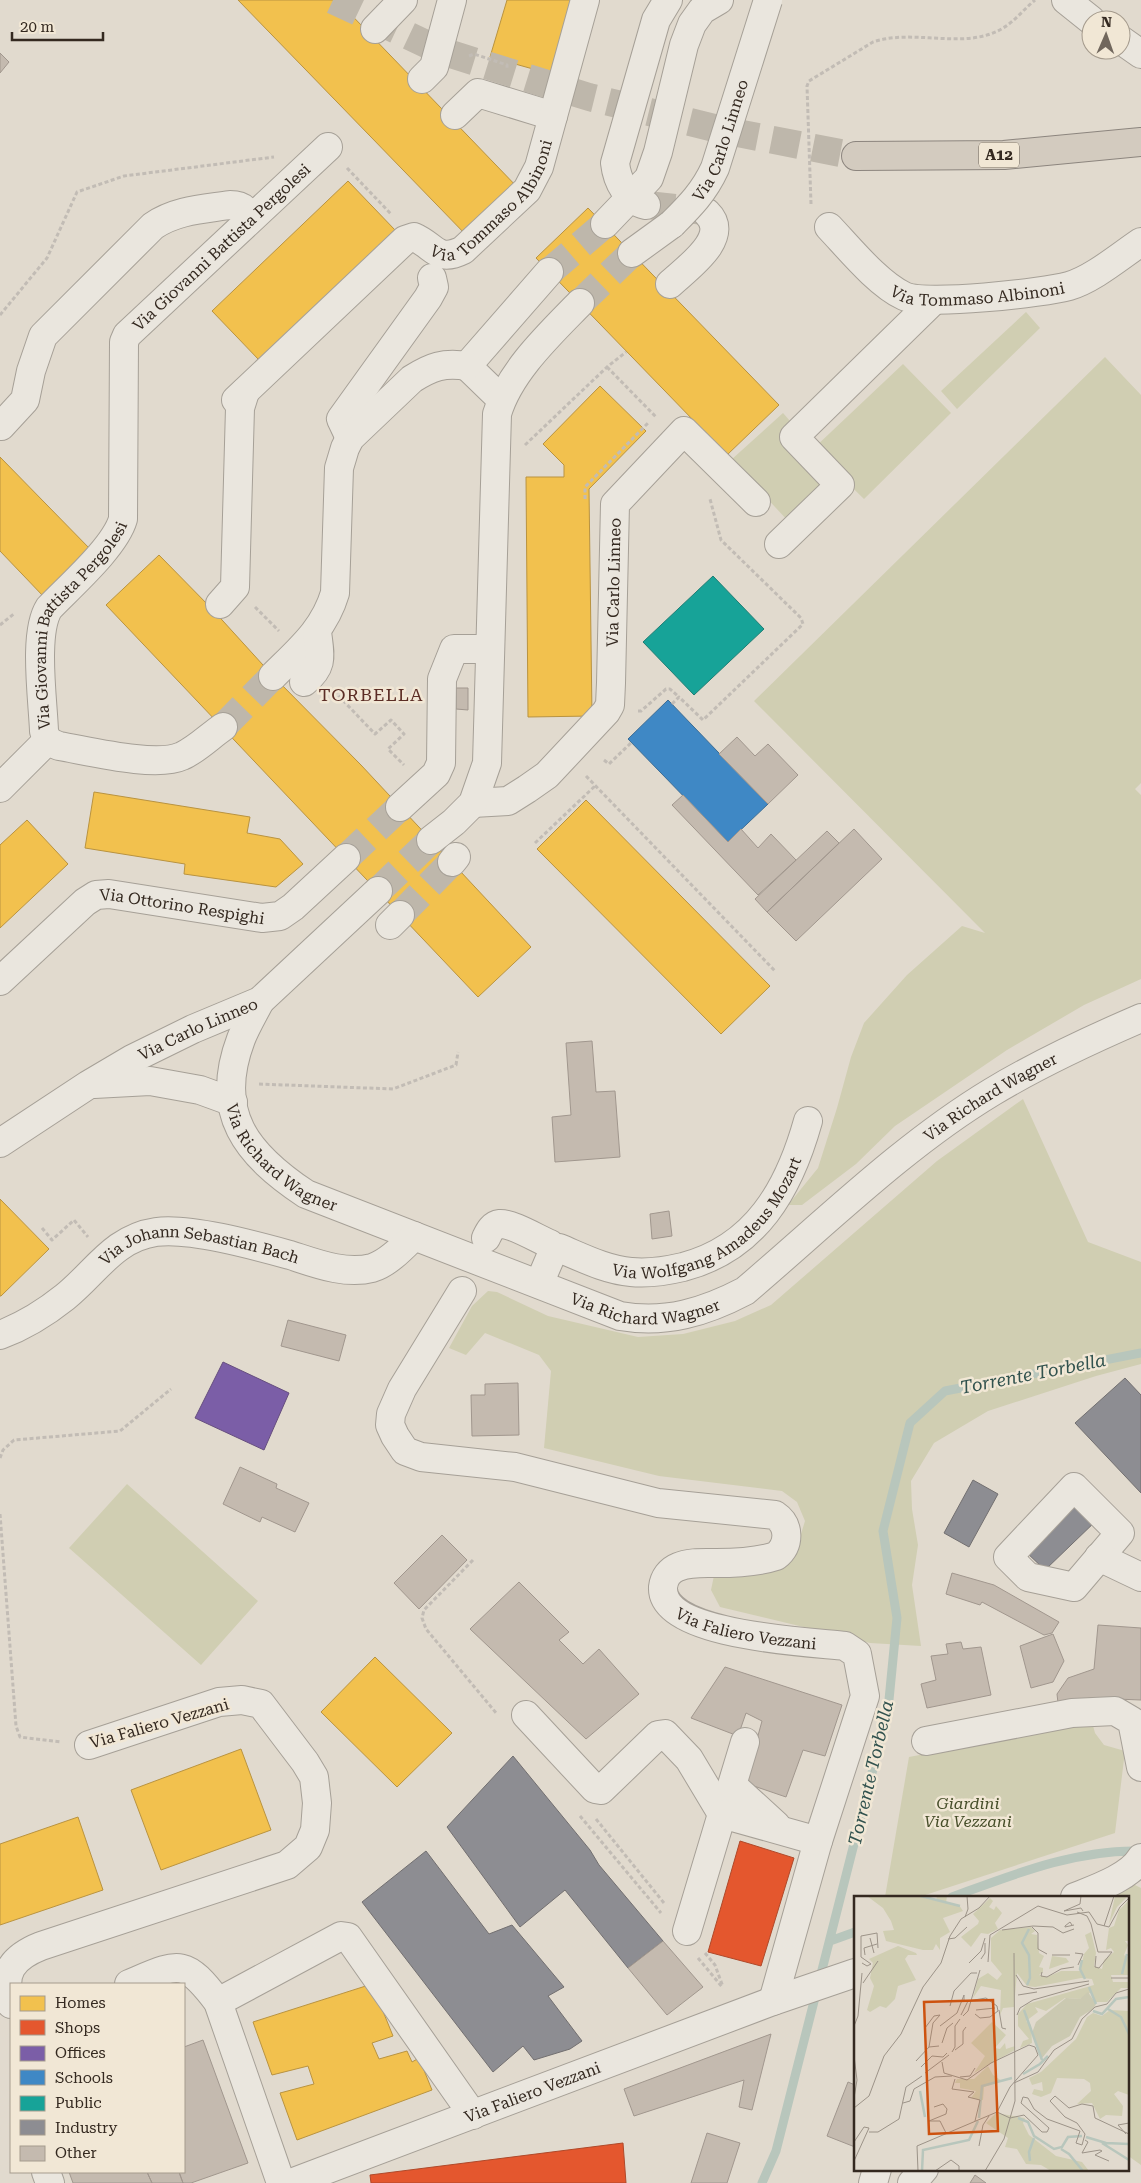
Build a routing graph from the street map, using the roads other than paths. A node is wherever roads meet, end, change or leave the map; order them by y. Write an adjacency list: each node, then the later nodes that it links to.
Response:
1 (403, 0): 9 (street)
2 (452, 0): 10 (street)
3 (585, 0): 12 (street, Via Tommaso Albinoni)
4 (668, 0): 16 (street)
5 (719, 0): 16 (street)
6 (768, 0): 22 (street, Via Carlo Linneo, bridge)
7 (1066, 0): 8 (street)
8 (1081, 12)
9 (375, 29)
10 (422, 79)
11 (455, 115): 12 (street)
12 (553, 116): 34 (street, Via Tommaso Albinoni)
13 (1141, 142): 15 (highway, A12)
14 (328, 147): 18 (street, Via Giovanni Battista Pergolesi)
15 (856, 156)
16 (639, 202): 19 (street)
17 (707, 213): 25 (street)
18 (247, 222): 30 (street); 40 (street, Via Giovanni Battista Pergolesi)
19 (604, 224)
20 (829, 227): 26 (street, Via Tommaso Albinoni)
21 (1141, 242): 26 (street, Via Tommaso Albinoni)
22 (632, 253)
23 (549, 272): 28 (street)
24 (432, 278): 31 (street)
25 (670, 284)
26 (932, 301): 33 (street)
27 (580, 303): 29 (street)
28 (467, 366): 29 (street); 31 (street)
29 (501, 399): 36 (street)
30 (1, 426)
31 (350, 438): 35 (street)
32 (756, 502): 42 (street, Via Carlo Linneo)
33 (779, 544)
34 (228, 595)
35 (307, 641): 37 (street); 38 (street)
36 (489, 649): 42 (street); 43 (street)
37 (273, 676)
38 (310, 677)
39 (223, 727): 40 (street, Via Giovanni Battista Pergolesi)
40 (47, 741): 41 (street, Via Giovanni Battista Pergolesi)
41 (0, 788)
42 (474, 803): 44 (street)
43 (400, 807)
44 (431, 840)
45 (346, 858): 47 (street, Via Ottorino Respighi)
46 (378, 891): 48 (street, Via Carlo Linneo)
47 (0, 981)
48 (260, 1001): 50 (street, Via Carlo Linneo); 51 (street, Via Richard Wagner)
49 (1141, 1018): 57 (street, Via Richard Wagner)
50 (88, 1085): 51 (street); 53 (street, Via Carlo Linneo)
51 (232, 1093): 54 (street, Via Richard Wagner)
52 (808, 1121): 56 (street, Via Wolfgang Amadeus Mozart)
53 (0, 1143)
54 (414, 1236): 57 (street, Via Richard Wagner); 59 (street, Via Johann Sebastian Bach)
55 (486, 1238): 56 (street)
56 (554, 1250): 57 (street)
57 (539, 1284)
58 (462, 1291): 69 (street, Via Faliero Vezzani)
59 (0, 1335)
60 (1099, 1557): 61 (street)
61 (1141, 1578)
62 (526, 1715): 67 (street)
63 (926, 1741): 66 (street)
64 (745, 1742): 68 (street)
65 (90, 1745): 77 (street, Via Faliero Vezzani)
66 (1141, 1767)
67 (722, 1814): 68 (street); 72 (street)
68 (783, 1831): 69 (street)
69 (818, 1840): 75 (street, Via Faliero Vezzani)
70 (1140, 1864): 71 (street)
71 (1078, 1896)
72 (687, 1931)
73 (854, 1973): 75 (street, Via Faliero Vezzani)
74 (132, 1983): 76 (street)
75 (781, 1999): 78 (street, Via Faliero Vezzani)
76 (218, 2002): 78 (street); 81 (street)
77 (10, 2003)
78 (473, 2115): 82 (street, Via Faliero Vezzani)
79 (877, 2170): 83 (street)
80 (923, 2170): 84 (street)
81 (281, 2183)
82 (292, 2183)
83 (873, 2183)
84 (912, 2183)

